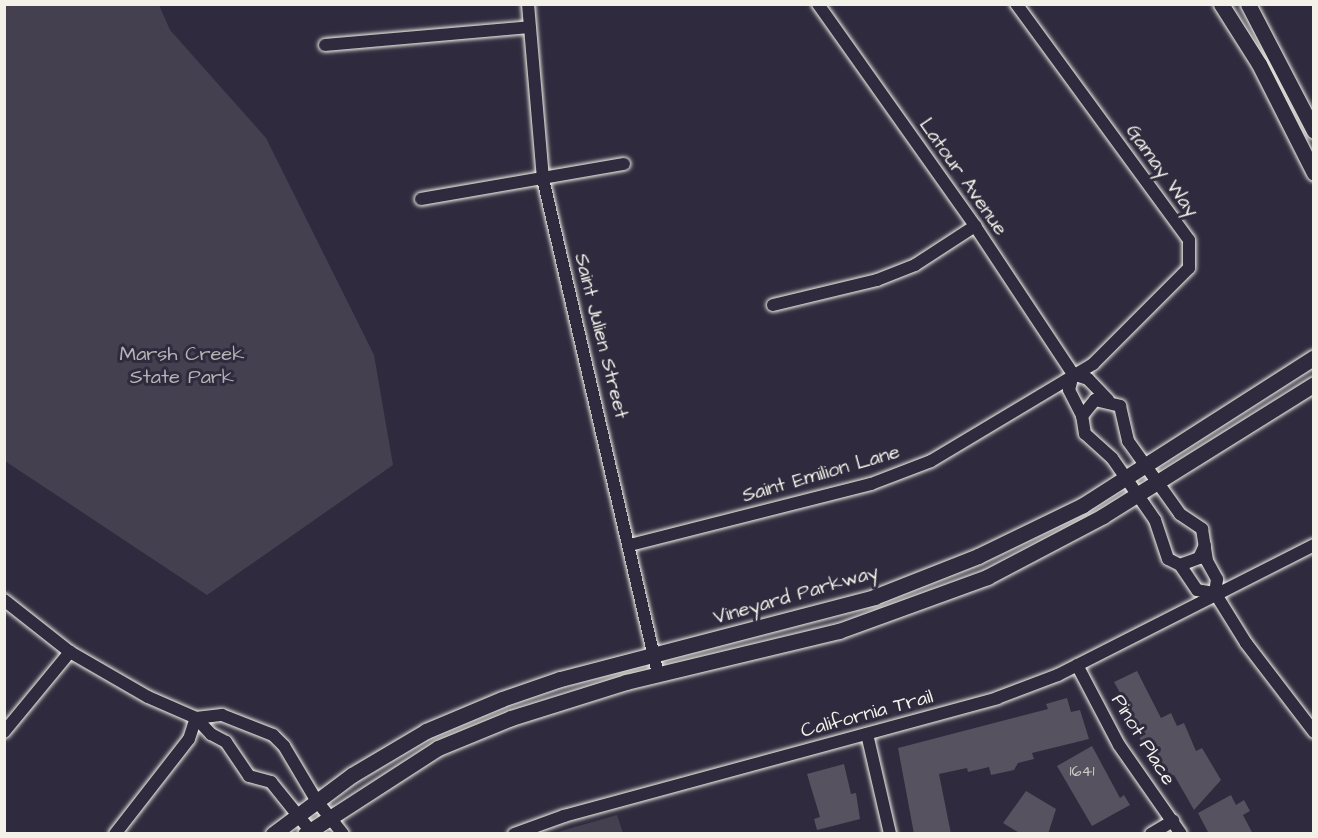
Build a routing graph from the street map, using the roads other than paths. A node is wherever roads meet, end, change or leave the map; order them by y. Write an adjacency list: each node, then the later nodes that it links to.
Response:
1 (528, 4): 6 (street, Saint Julien Street)
2 (818, 4): 13 (street, Latour Avenue)
3 (1016, 4): 16 (street, Gamay Way)
4 (1221, 4): 10 (street)
5 (1248, 4): 8 (street)
6 (529, 27): 7 (street); 11 (street, Saint Julien Street)
7 (325, 45)
8 (1314, 131)
9 (624, 164): 11 (street)
10 (1314, 173)
11 (543, 179): 12 (street); 24 (street, Saint Julien Street)
12 (421, 199)
13 (975, 226): 14 (street); 16 (street, Latour Avenue)
14 (773, 305)
15 (1314, 357): 20 (street, Vineyard Parkway)
16 (1073, 374): 18 (street, Latour Avenue); 19 (street, Latour Avenue); 24 (street, Saint Emilion Lane)
17 (1314, 384): 22 (street)
18 (1109, 401): 19 (street); 20 (street, Latour Avenue)
19 (1083, 416): 21 (street, Latour Avenue)
20 (1149, 466): 21 (street, Vineyard Parkway); 22 (street, Latour Avenue)
21 (1125, 479): 23 (street, Latour Avenue); 31 (street, Vineyard Parkway)
22 (1160, 481): 23 (street); 25 (street, Latour Avenue)
23 (1136, 495): 27 (street, Latour Avenue); 33 (street)
24 (630, 545): 31 (street, Saint Julien Street)
25 (1205, 545): 27 (street); 28 (street, Latour Avenue)
26 (1314, 545): 28 (street, California Trail)
27 (1180, 565): 28 (street, Latour Avenue)
28 (1215, 593): 32 (street, California Trail); 36 (street)
29 (4, 600): 30 (street)
30 (70, 652): 34 (street); 35 (street)
31 (653, 655): 33 (street, Saint Julien Street); 38 (street, Vineyard Parkway)
32 (1077, 665): 37 (street, California Trail); 41 (street, Pinot Place)
33 (658, 674): 40 (street)
34 (196, 718): 38 (street); 39 (street); 43 (street)
35 (4, 732)
36 (1314, 732)
37 (867, 734): 46 (street, California Trail); 47 (street)
38 (316, 800): 39 (street, Vineyard Parkway); 40 (street)
39 (298, 814): 42 (street); 44 (street, Vineyard Parkway)
40 (329, 816): 42 (street); 45 (street)
41 (1173, 821): 48 (street); 49 (street, Pinot Place)
42 (309, 832)
43 (115, 834)
44 (273, 834)
45 (343, 834)
46 (514, 834)
47 (890, 834)
48 (1151, 834)
49 (1181, 834)

